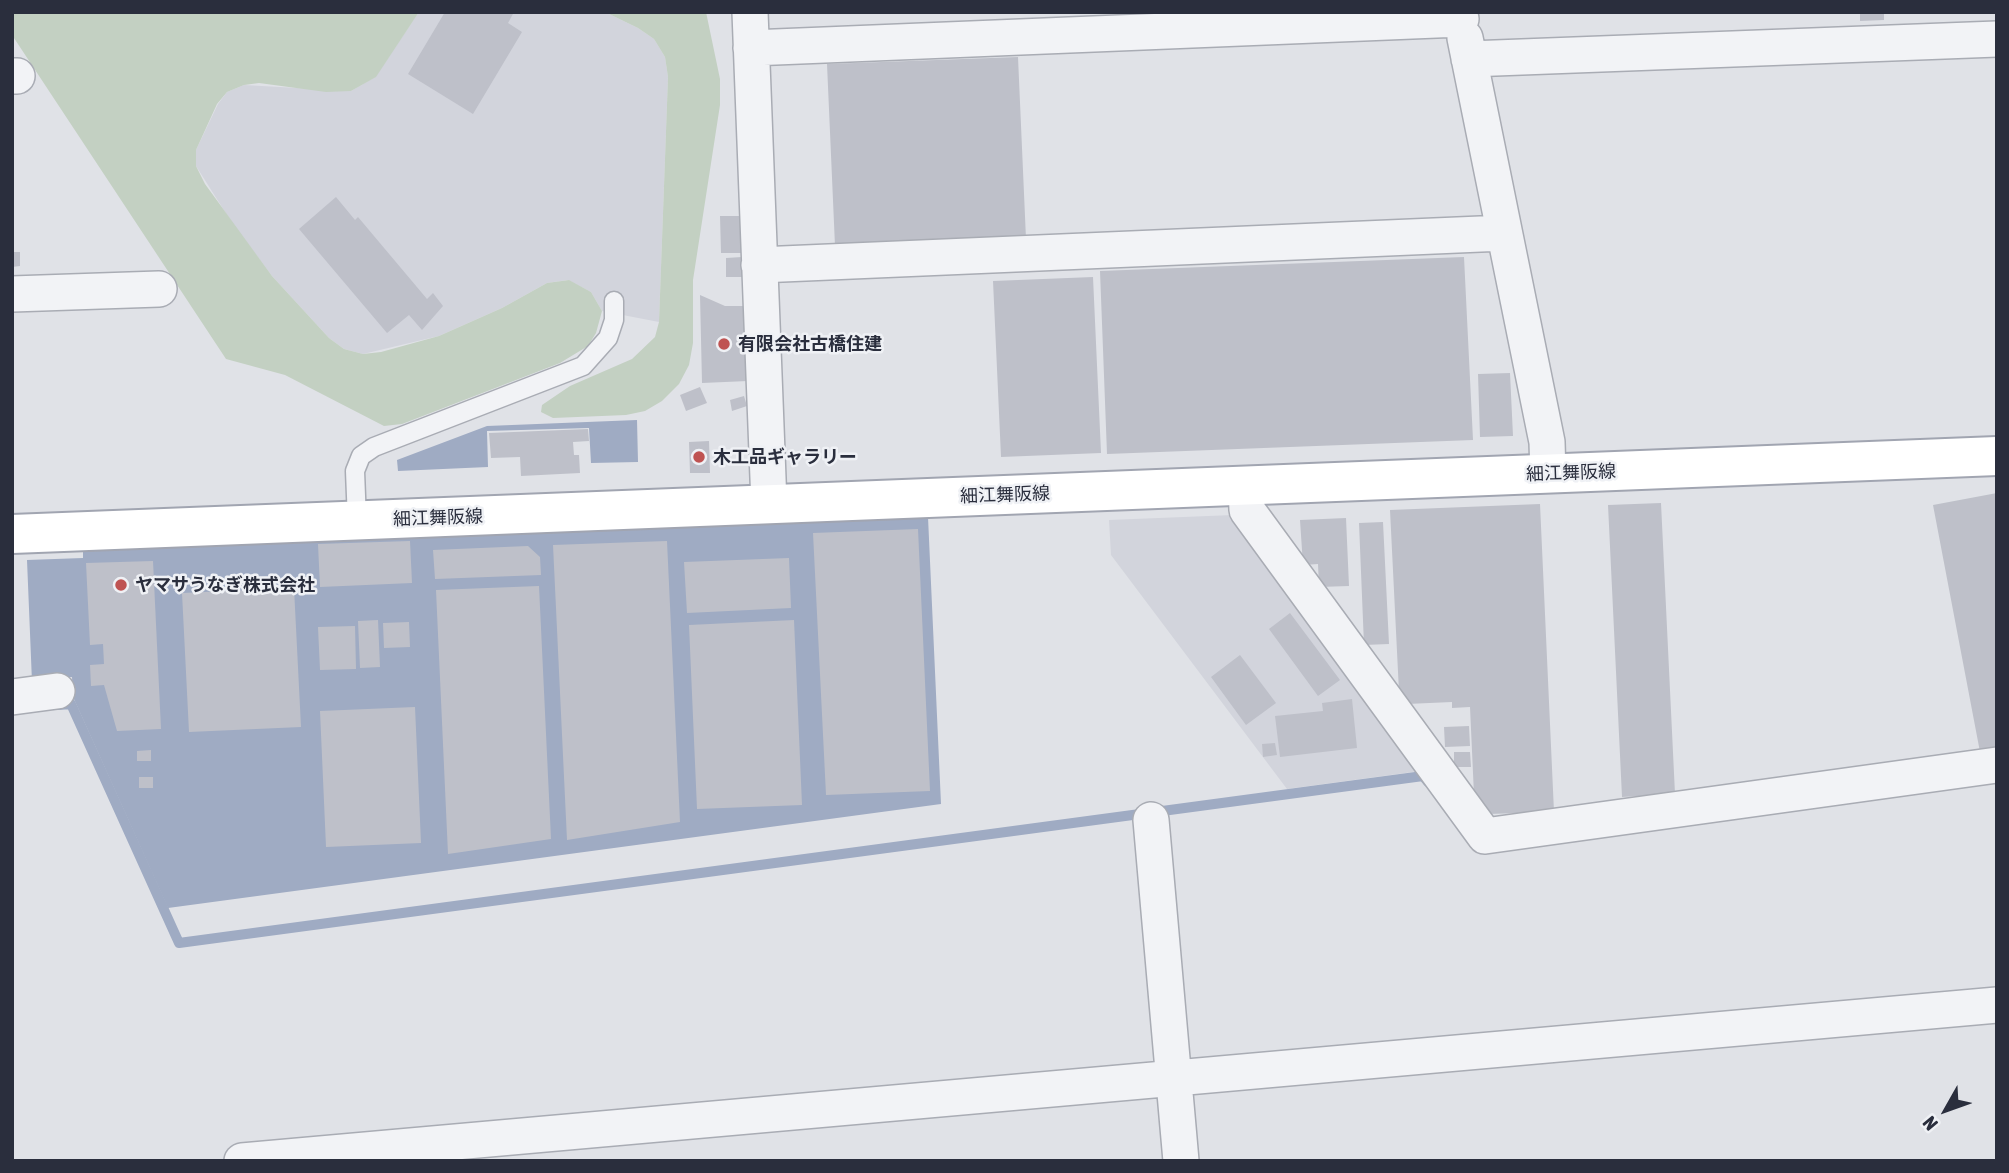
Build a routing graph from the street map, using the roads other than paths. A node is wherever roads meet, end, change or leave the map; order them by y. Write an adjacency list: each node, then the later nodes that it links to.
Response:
1 (750, 12): 4 (street)
2 (1460, 16): 4 (street); 5 (street)
3 (1997, 39): 5 (street)
4 (751, 48): 7 (street)
5 (1469, 59): 6 (street)
6 (1504, 233): 7 (street); 12 (street)
7 (759, 265): 14 (street)
8 (159, 289): 9 (street)
9 (12, 293)
10 (614, 302): 15 (lane)
11 (1997, 456): 12 (main road, 細江舞阪線)
12 (1548, 474): 13 (main road, 細江舞阪線)
13 (1246, 486): 14 (main road, 細江舞阪線); 19 (street)
14 (769, 505): 15 (main road, 細江舞阪線)
15 (357, 521): 16 (main road, 細江舞阪線)
16 (12, 534)
17 (57, 691): 18 (street)
18 (12, 697)
19 (1997, 765)
20 (1151, 820): 22 (street)
21 (1997, 1005): 22 (street)
22 (1174, 1078): 23 (street); 24 (street)
23 (242, 1161)
24 (1181, 1161)

